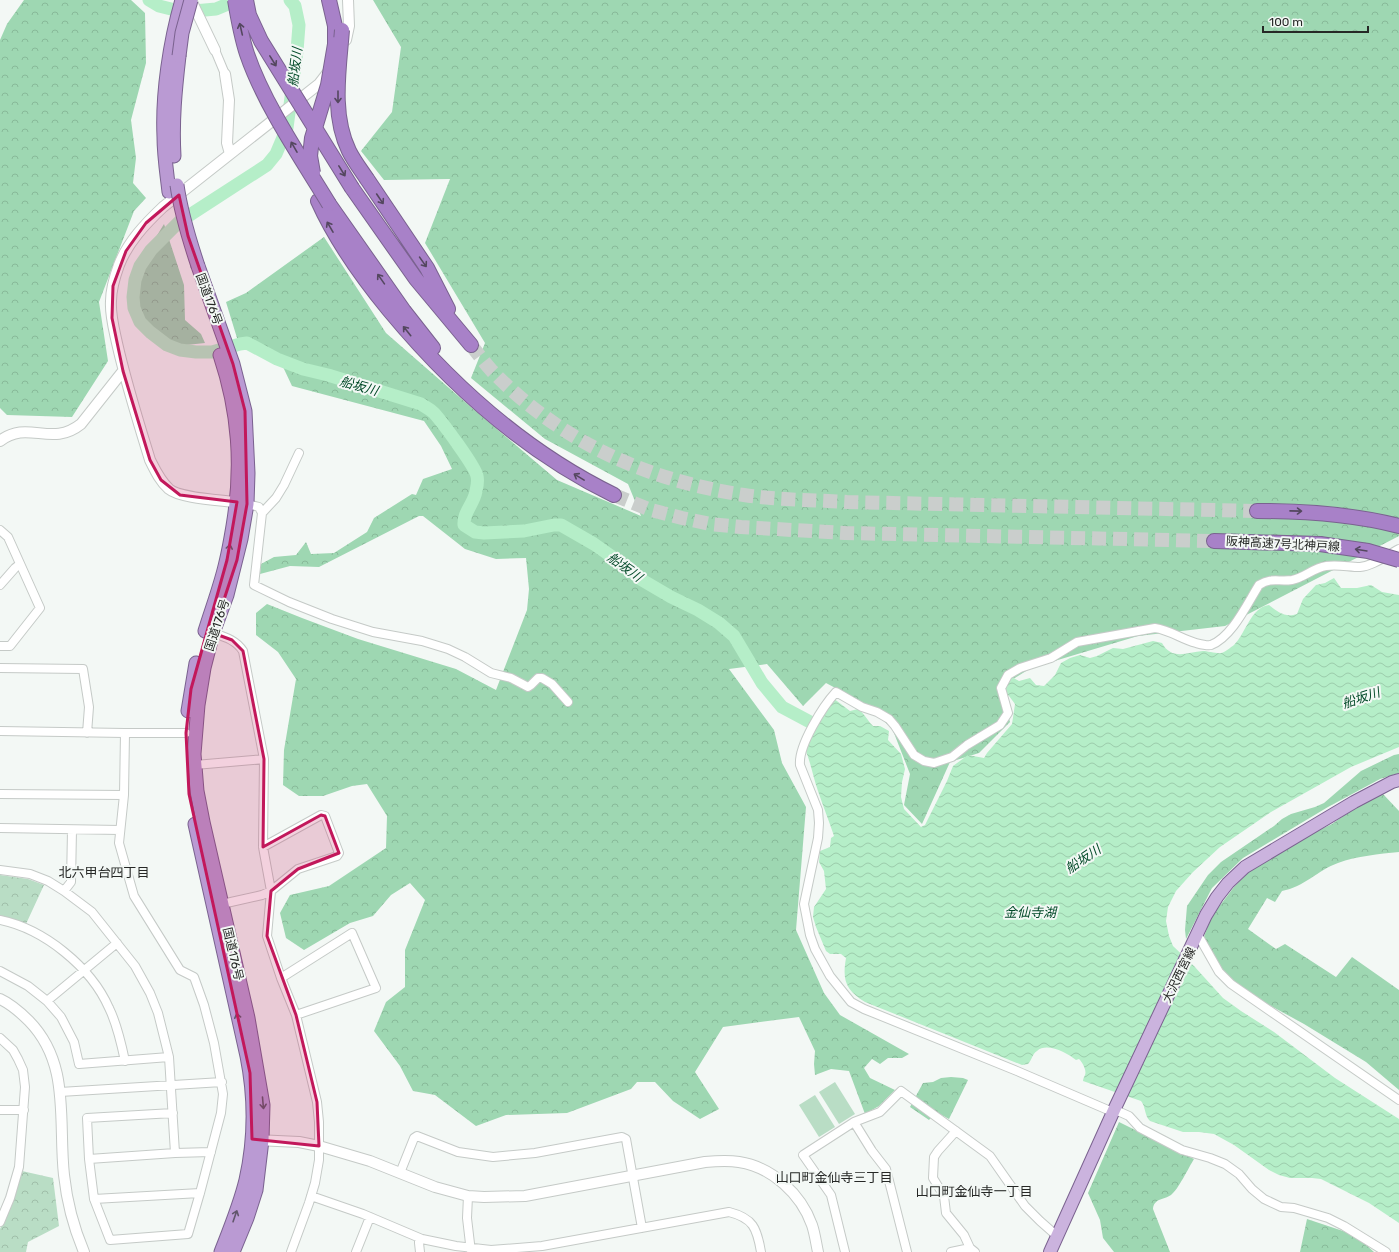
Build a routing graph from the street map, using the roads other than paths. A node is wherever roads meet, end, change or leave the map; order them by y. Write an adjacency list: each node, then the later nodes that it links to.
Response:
1 (182, 0): 10 (highway, 国道176号)
2 (191, 0): 9 (street); 10 (highway, 国道176号, bridge)
3 (235, 0): 14 (highway, one-way to 3, bridge)
4 (246, 0): 15 (highway, one-way to 15, bridge)
5 (325, 0): 12 (street)
6 (329, 0): 14 (highway, bridge)
7 (337, 0): 15 (highway, one-way to 15, bridge)
8 (348, 0): 12 (street)
9 (215, 50): 11 (street)
10 (174, 55): 21 (highway, 国道176号, bridge)
11 (225, 74): 13 (street)
12 (308, 92): 13 (street, bridge)
13 (230, 154): 17 (street)
14 (323, 203): 20 (highway, one-way to 14)
15 (460, 332): 16 (highway)
16 (471, 345)
17 (123, 371): 18 (street); 21 (street)
18 (0, 441)
19 (299, 453): 23 (street)
20 (614, 495)
21 (242, 503): 23 (street); 31 (highway, 国道176号); 38 (highway, 国道176号, one-way to 21)
22 (1257, 511): 24 (highway, one-way to 24)
23 (262, 513): 34 (street)
24 (1399, 526)
25 (0, 530): 29 (street)
26 (1214, 541): 28 (highway, 阪神高速7号北神戸線, one-way to 26, bridge)
27 (1399, 549): 70 (street)
28 (1399, 560)
29 (20, 564): 30 (street); 32 (street)
30 (0, 585)
31 (214, 632): 39 (street); 40 (highway, 国道176号)
32 (0, 646)
33 (0, 668): 36 (street)
34 (568, 702)
35 (0, 731): 36 (street)
36 (88, 733): 37 (street)
37 (125, 733): 38 (street); 43 (street)
38 (186, 733): 74 (highway, 国道176号, one-way to 38)
39 (264, 760): 40 (street); 47 (street)
40 (195, 765): 51 (highway, 国道176号)
41 (1399, 780): 53 (main road, 大沢西宮線)
42 (0, 794): 43 (street)
43 (124, 795): 46 (street)
44 (0, 828): 45 (street)
45 (72, 830): 46 (street); 49 (street)
46 (120, 830): 64 (street)
47 (263, 846): 50 (street); 50 (street)
48 (0, 870): 49 (street)
49 (64, 891): 54 (street)
50 (271, 891): 51 (street); 57 (street)
51 (222, 904): 74 (highway, 国道176号, one-way to 74)
52 (0, 920): 55 (street)
53 (1198, 935): 67 (street); 70 (main road, 大沢西宮線)
54 (117, 943): 55 (street); 62 (street)
55 (84, 970): 59 (street); 63 (street)
56 (0, 971): 59 (street)
57 (281, 978): 60 (street); 60 (street)
58 (0, 999): 66 (street)
59 (47, 1001): 63 (street)
60 (296, 1015): 75 (street)
61 (0, 1038): 69 (street)
62 (168, 1057): 63 (street); 65 (street)
63 (125, 1060)
64 (222, 1082): 65 (street); 76 (street)
65 (171, 1086): 66 (street); 71 (street)
66 (60, 1092): 93 (street)
67 (1399, 1100)
68 (0, 1110): 69 (street)
69 (24, 1110): 86 (street)
70 (1114, 1110): 88 (main road, 大沢西宮線); 105 (street)
71 (173, 1113): 77 (street); 78 (street)
72 (854, 1122): 73 (street); 101 (street); 102 (street)
73 (956, 1131): 88 (street); 92 (street)
74 (257, 1140): 75 (street); 94 (highway, 国道176号, one-way to 74); 95 (highway, 国道176号)
75 (319, 1146): 79 (street); 82 (street)
76 (211, 1152): 77 (street); 81 (street)
77 (175, 1153): 78 (street)
78 (89, 1159): 84 (street)
79 (400, 1173): 80 (street); 83 (street)
80 (633, 1176): 83 (street); 87 (street); 100 (street)
81 (200, 1193): 84 (street); 84 (street)
82 (311, 1196): 85 (street); 96 (street)
83 (468, 1196): 90 (street)
84 (94, 1199)
85 (370, 1217): 89 (street); 97 (street)
86 (0, 1222)
87 (642, 1228): 91 (street); 99 (street)
88 (1057, 1236): 104 (main road, 大沢西宮線)
89 (419, 1238): 90 (street); 98 (street)
90 (471, 1250): 91 (street)
91 (522, 1250)
92 (973, 1250): 103 (street)
93 (84, 1252)
94 (220, 1252)
95 (234, 1252)
96 (291, 1252)
97 (356, 1252)
98 (420, 1252)
99 (761, 1252)
100 (818, 1252)
101 (845, 1252)
102 (907, 1252)
103 (951, 1252)
104 (1050, 1252)
105 (1386, 1252)

